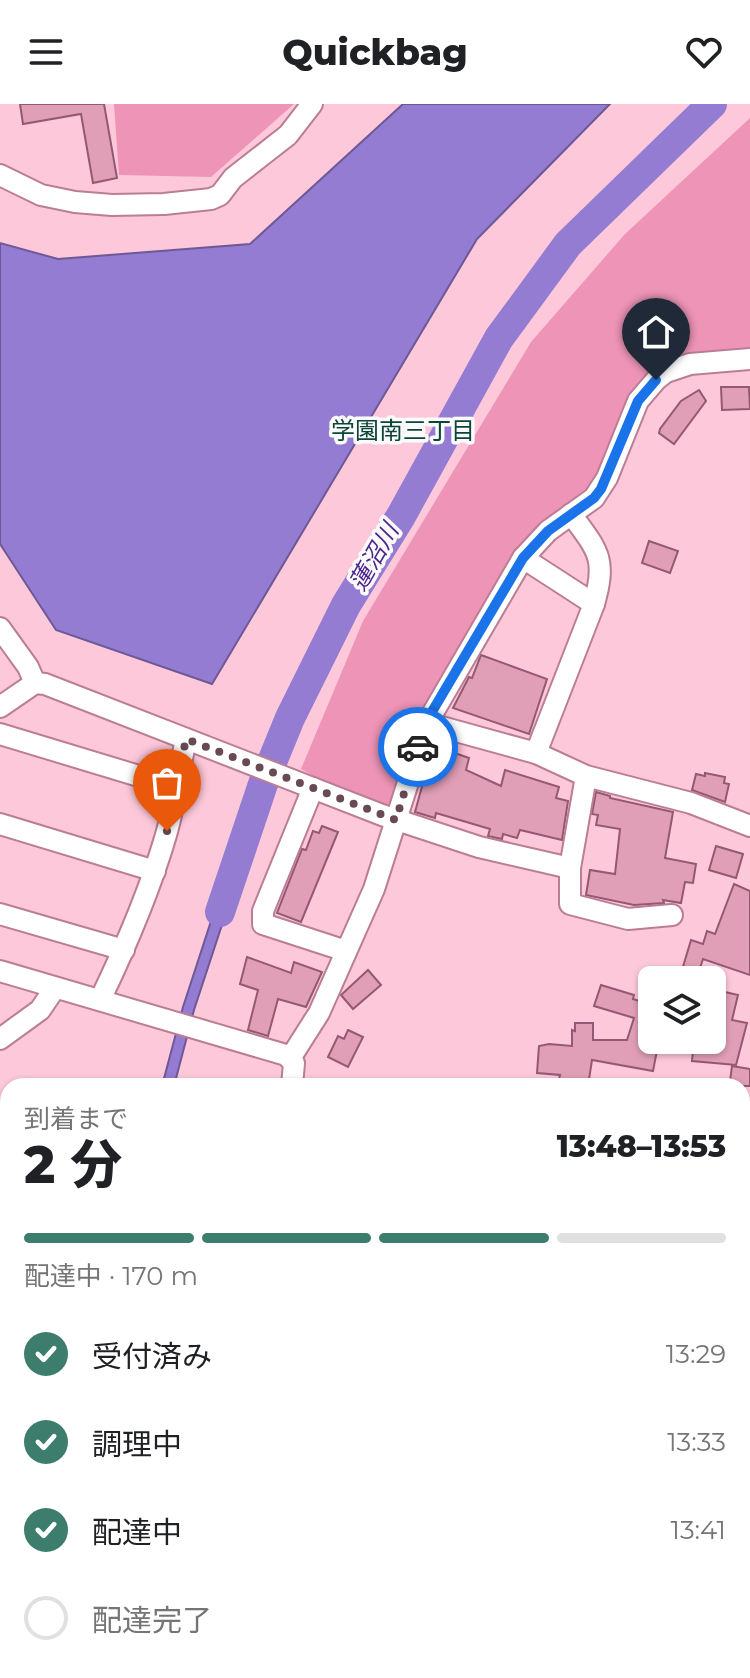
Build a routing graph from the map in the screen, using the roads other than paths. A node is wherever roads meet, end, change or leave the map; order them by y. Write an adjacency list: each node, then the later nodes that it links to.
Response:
1 (312, 104): 2 (street)
2 (0, 175)
3 (750, 359): 4 (street)
4 (571, 514): 5 (street); 6 (street)
5 (523, 558): 6 (street); 10 (street)
6 (594, 604): 13 (street)
7 (0, 628): 8 (street)
8 (35, 683): 9 (street); 12 (street)
9 (0, 707)
10 (427, 723): 13 (street); 17 (street)
11 (0, 734): 16 (street)
12 (186, 739): 15 (street); 16 (street)
13 (536, 753): 14 (street)
14 (586, 776): 19 (street); 20 (street)
15 (305, 786): 17 (street); 25 (street)
16 (175, 787): 21 (street)
17 (396, 820): 20 (street); 25 (street)
18 (0, 824): 21 (street)
19 (750, 826)
20 (570, 868): 23 (street)
21 (155, 871): 24 (street)
22 (0, 914): 24 (street)
23 (672, 915)
24 (124, 950): 28 (street)
25 (346, 951): 30 (street)
26 (0, 971): 27 (street)
27 (55, 988): 28 (street); 29 (street)
28 (100, 1000): 30 (street)
29 (0, 1039)
30 (291, 1057): 31 (street)
31 (293, 1078)

